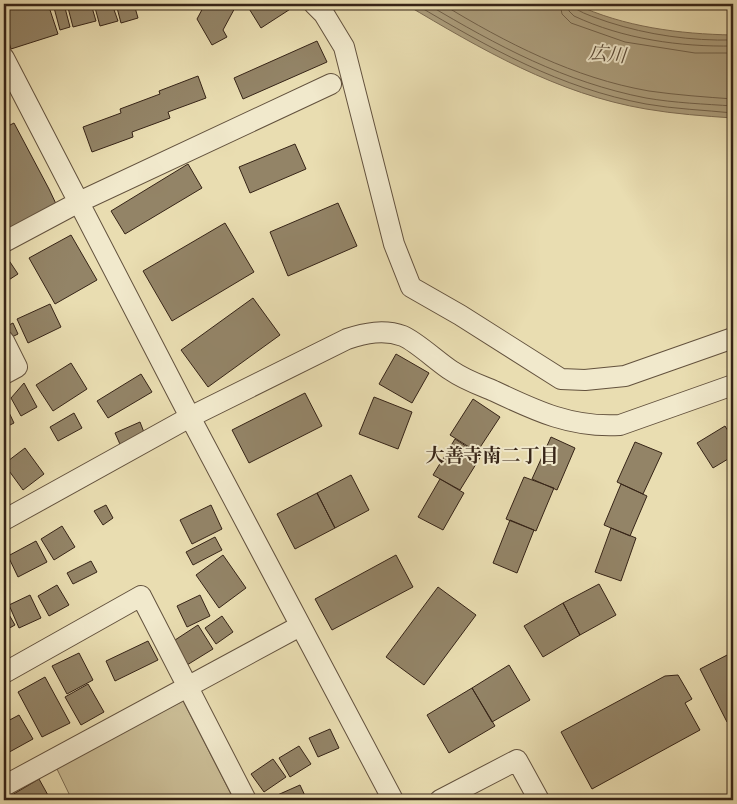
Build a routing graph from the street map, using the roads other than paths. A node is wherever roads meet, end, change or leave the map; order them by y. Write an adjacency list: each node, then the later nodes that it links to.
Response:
1 (314, 4): 6 (street)
2 (4, 58): 4 (street)
3 (331, 84): 4 (street)
4 (78, 202): 5 (street); 10 (street)
5 (4, 242)
6 (733, 338)
7 (4, 341): 8 (street)
8 (4, 374)
9 (733, 385): 10 (street)
10 (190, 417): 11 (street); 12 (street)
11 (4, 520)
12 (300, 626): 14 (street); 17 (street)
13 (4, 673): 14 (street)
14 (188, 687): 15 (street); 16 (street)
15 (4, 786)
16 (246, 800)
17 (393, 800)
18 (440, 800): 19 (street)
19 (539, 800)

